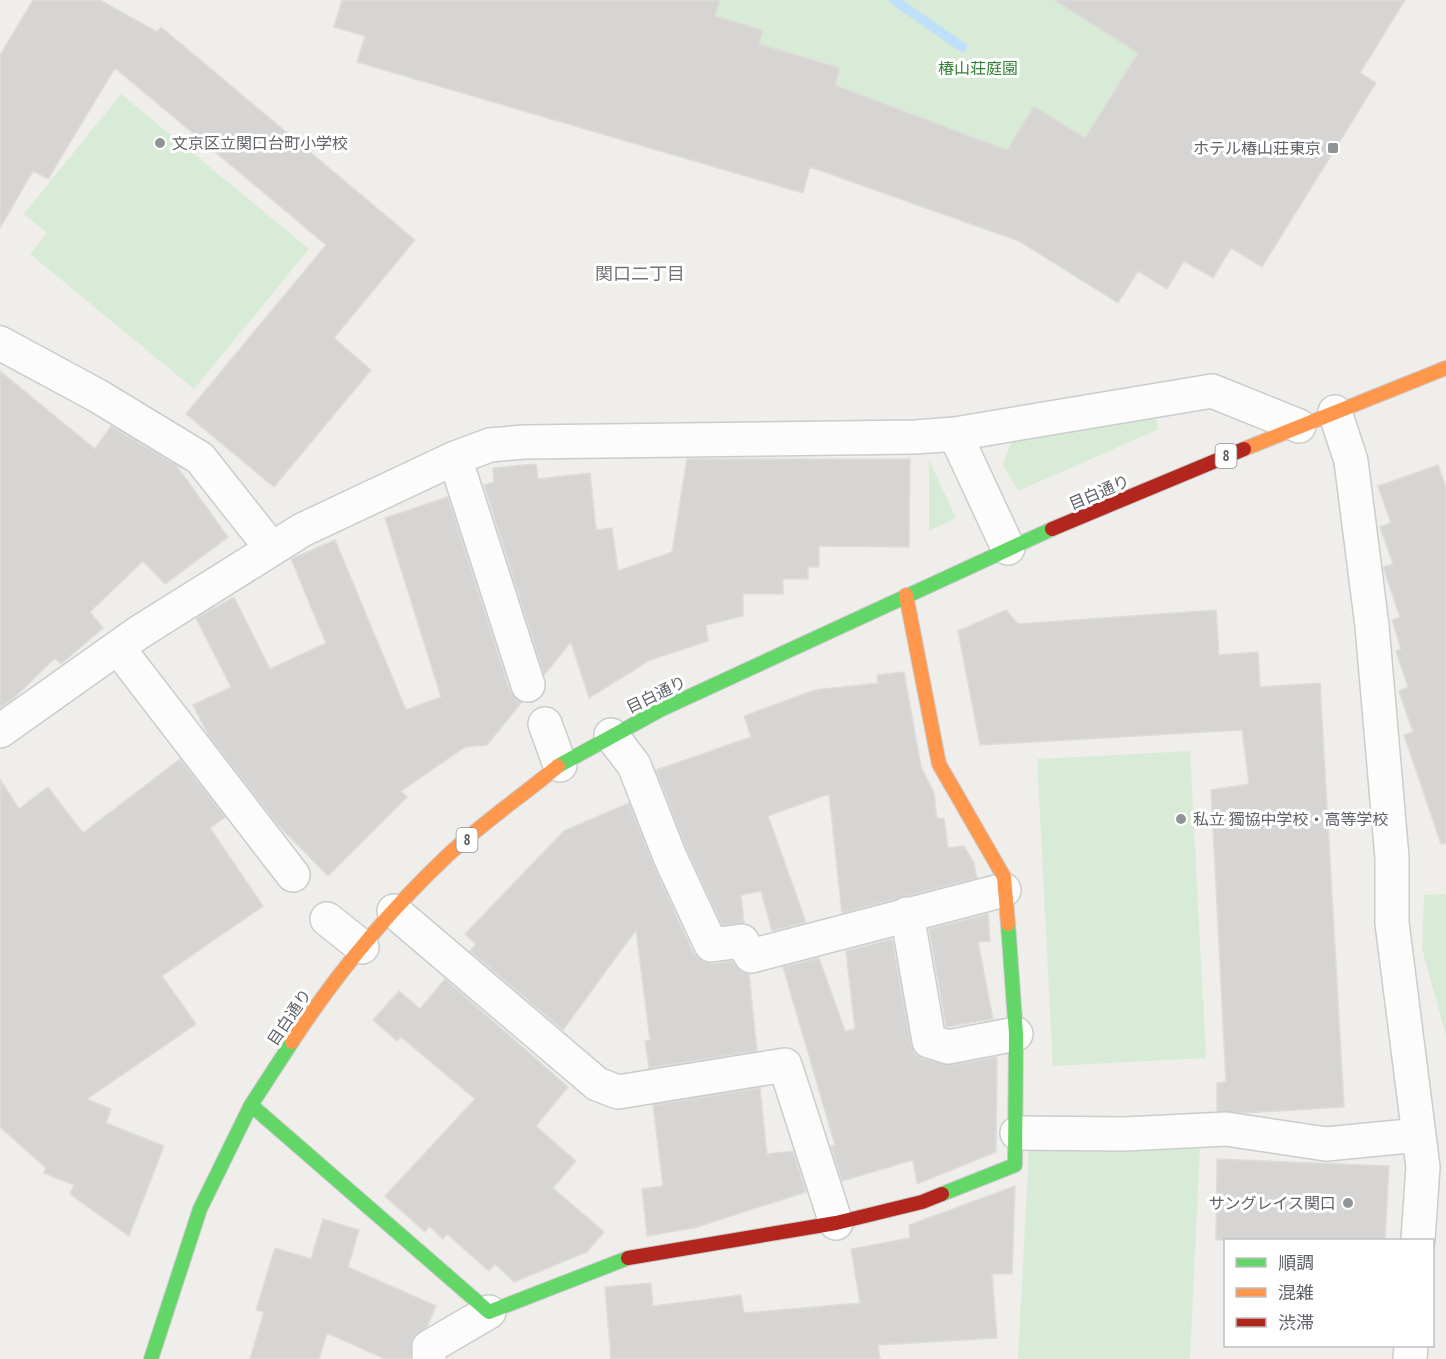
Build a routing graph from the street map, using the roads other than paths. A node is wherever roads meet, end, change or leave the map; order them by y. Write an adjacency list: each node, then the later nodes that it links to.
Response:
1 (0, 343): 8 (street)
2 (1446, 369): 3 (main road, 目白通り / 8)
3 (1335, 412): 4 (main road, 目白通り / 8); 25 (street)
4 (1299, 426): 5 (street); 7 (main road, 目白通り / 8)
5 (955, 434): 6 (street); 7 (street)
6 (456, 458): 8 (street); 11 (street)
7 (1008, 548): 9 (main road, 目白通り / 8)
8 (272, 549): 10 (street)
9 (906, 595): 14 (main road, 目白通り / 8); 17 (main road)
10 (118, 648): 13 (street); 16 (street)
11 (528, 685)
12 (545, 724): 15 (street)
13 (0, 731)
14 (611, 735): 15 (main road, 目白通り / 8); 19 (street)
15 (560, 765): 18 (main road, 目白通り / 8)
16 (293, 875)
17 (1004, 890): 19 (street); 22 (main road)
18 (394, 911): 21 (main road, 目白通り / 8); 26 (street)
19 (907, 914): 22 (street)
20 (327, 919): 21 (street)
21 (362, 947): 23 (main road, 目白通り / 8)
22 (1016, 1034): 24 (main road)
23 (251, 1105): 28 (main road); 29 (main road, 目白通り / 8)
24 (1017, 1133): 25 (street); 26 (main road)
25 (1419, 1136): 27 (street)
26 (836, 1223): 28 (main road)
27 (1418, 1239)
28 (489, 1312): 30 (street)
29 (151, 1359)
30 (429, 1359)

